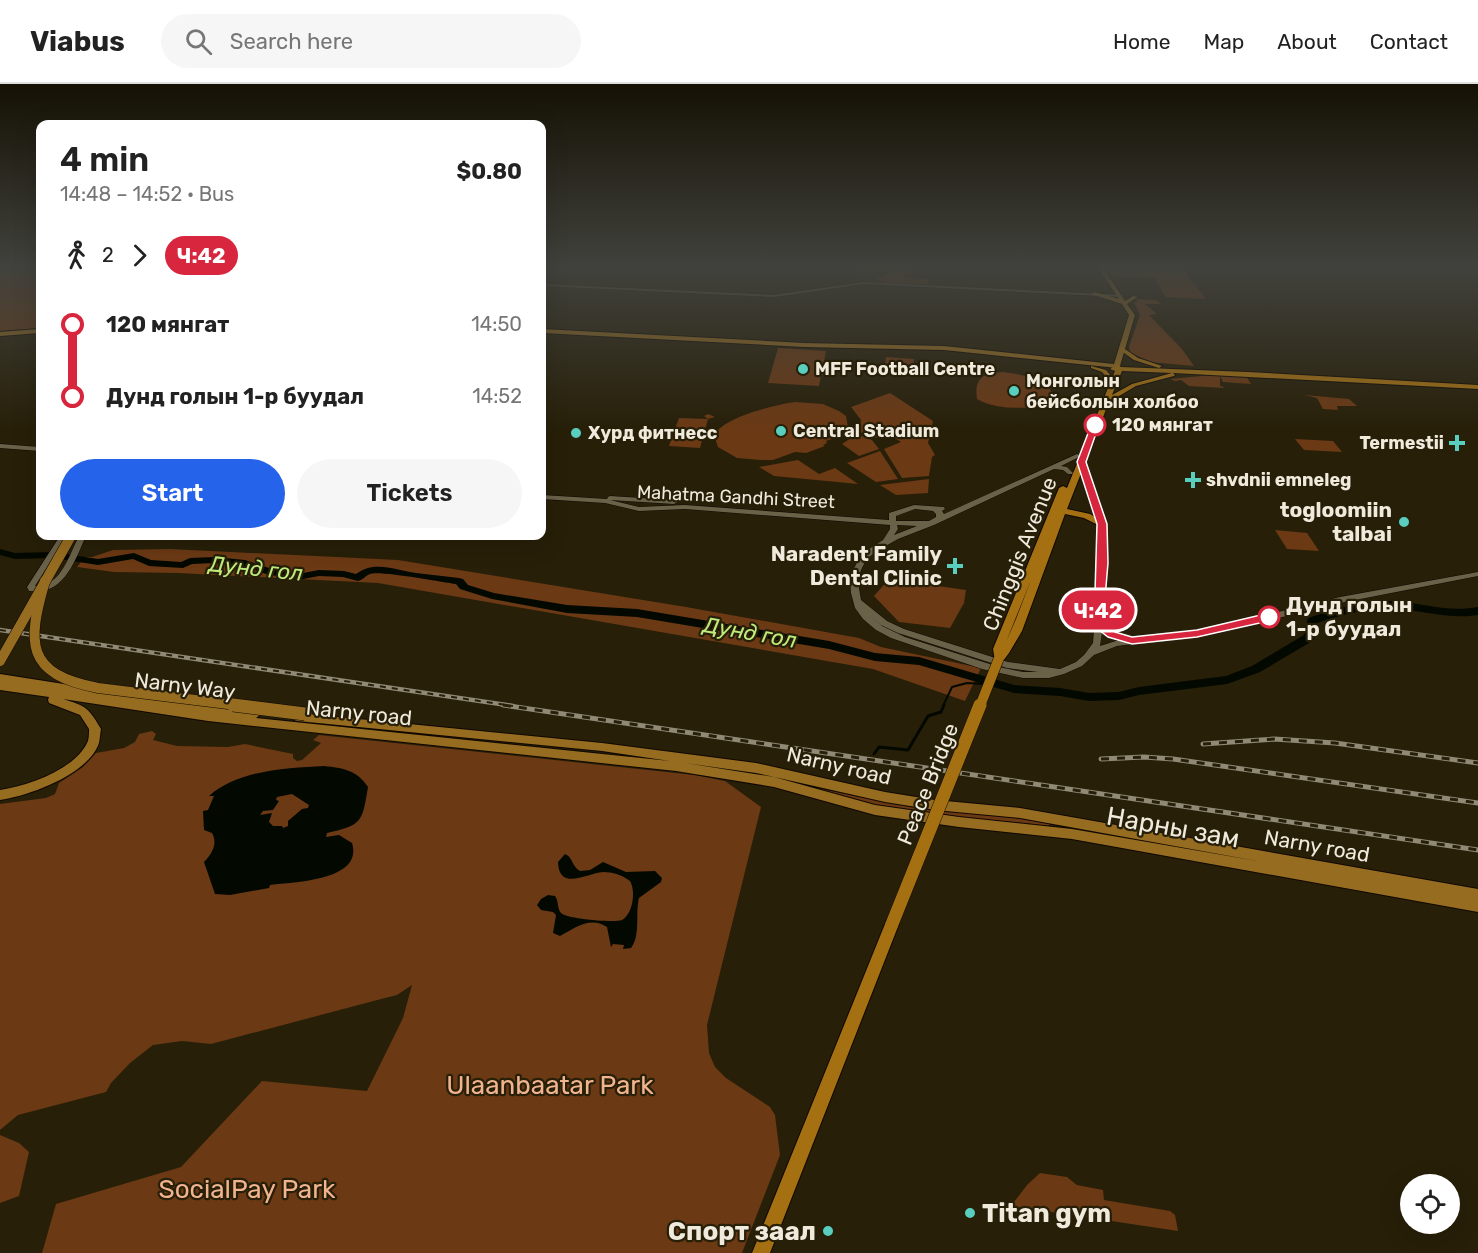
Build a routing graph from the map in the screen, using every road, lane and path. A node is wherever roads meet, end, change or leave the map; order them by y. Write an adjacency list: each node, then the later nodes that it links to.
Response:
1 (1130, 321): 5 (main road)
2 (36, 330): 3 (main road)
3 (0, 333)
4 (546, 333): 6 (main road)
5 (1121, 353): 6 (main road); 7 (main road); 8 (highway)
6 (1094, 365): 7 (main road); 10 (highway)
7 (1116, 368): 8 (highway); 9 (highway); 10 (highway, Chinggis Avenue); 13 (highway, Chinggis Avenue)
8 (1166, 368): 11 (highway)
9 (1202, 372): 11 (highway); 13 (highway)
10 (1109, 377): 16 (highway, Chinggis Avenue)
11 (1468, 385): 12 (highway)
12 (1478, 386)
13 (1105, 403): 16 (highway, Chinggis Avenue)
14 (0, 448): 15 (main road)
15 (36, 450)
16 (1079, 459): 17 (main road); 18 (highway, Chinggis Avenue); 25 (highway, Chinggis Avenue); 28 (main road)
17 (1052, 467): 18 (main road); 23 (main road)
18 (1070, 473): 39 (highway, Chinggis Avenue)
19 (546, 495): 21 (main road)
20 (546, 495): 22 (main road, Mahatma Gandhi Street)
21 (634, 500): 22 (main road); 26 (main road)
22 (645, 509): 26 (main road, Mahatma Gandhi Street)
23 (959, 509): 24 (main road); 27 (main road)
24 (936, 510): 26 (main road); 27 (main road)
25 (1062, 511): 28 (highway); 39 (highway, Chinggis Avenue)
26 (893, 518): 29 (main road); 33 (main road)
27 (940, 518): 29 (main road)
28 (1101, 519): 36 (main road)
29 (931, 522): 33 (main road)
30 (60, 540): 35 (main road)
31 (74, 540): 35 (main road, bridge)
32 (76, 540): 35 (main road)
33 (886, 542): 38 (main road)
34 (1478, 574): 37 (main road)
35 (43, 576): 40 (main road, bridge); 42 (main road, bridge)
36 (1098, 624): 37 (main road); 38 (main road)
37 (1132, 641): 38 (main road)
38 (1093, 652)
39 (999, 658): 48 (highway, Peace Bridge, bridge)
40 (0, 661)
41 (6, 688): 42 (main road, Narny Way); 43 (main road, Narny road); 45 (main road)
42 (367, 723): 43 (main road, Narny road)
43 (499, 742): 44 (main road, Narny road)
44 (520, 744): 46 (main road, Narny road); 47 (main road, Narny road)
45 (0, 795)
46 (1478, 895)
47 (1478, 906)
48 (761, 1253)

